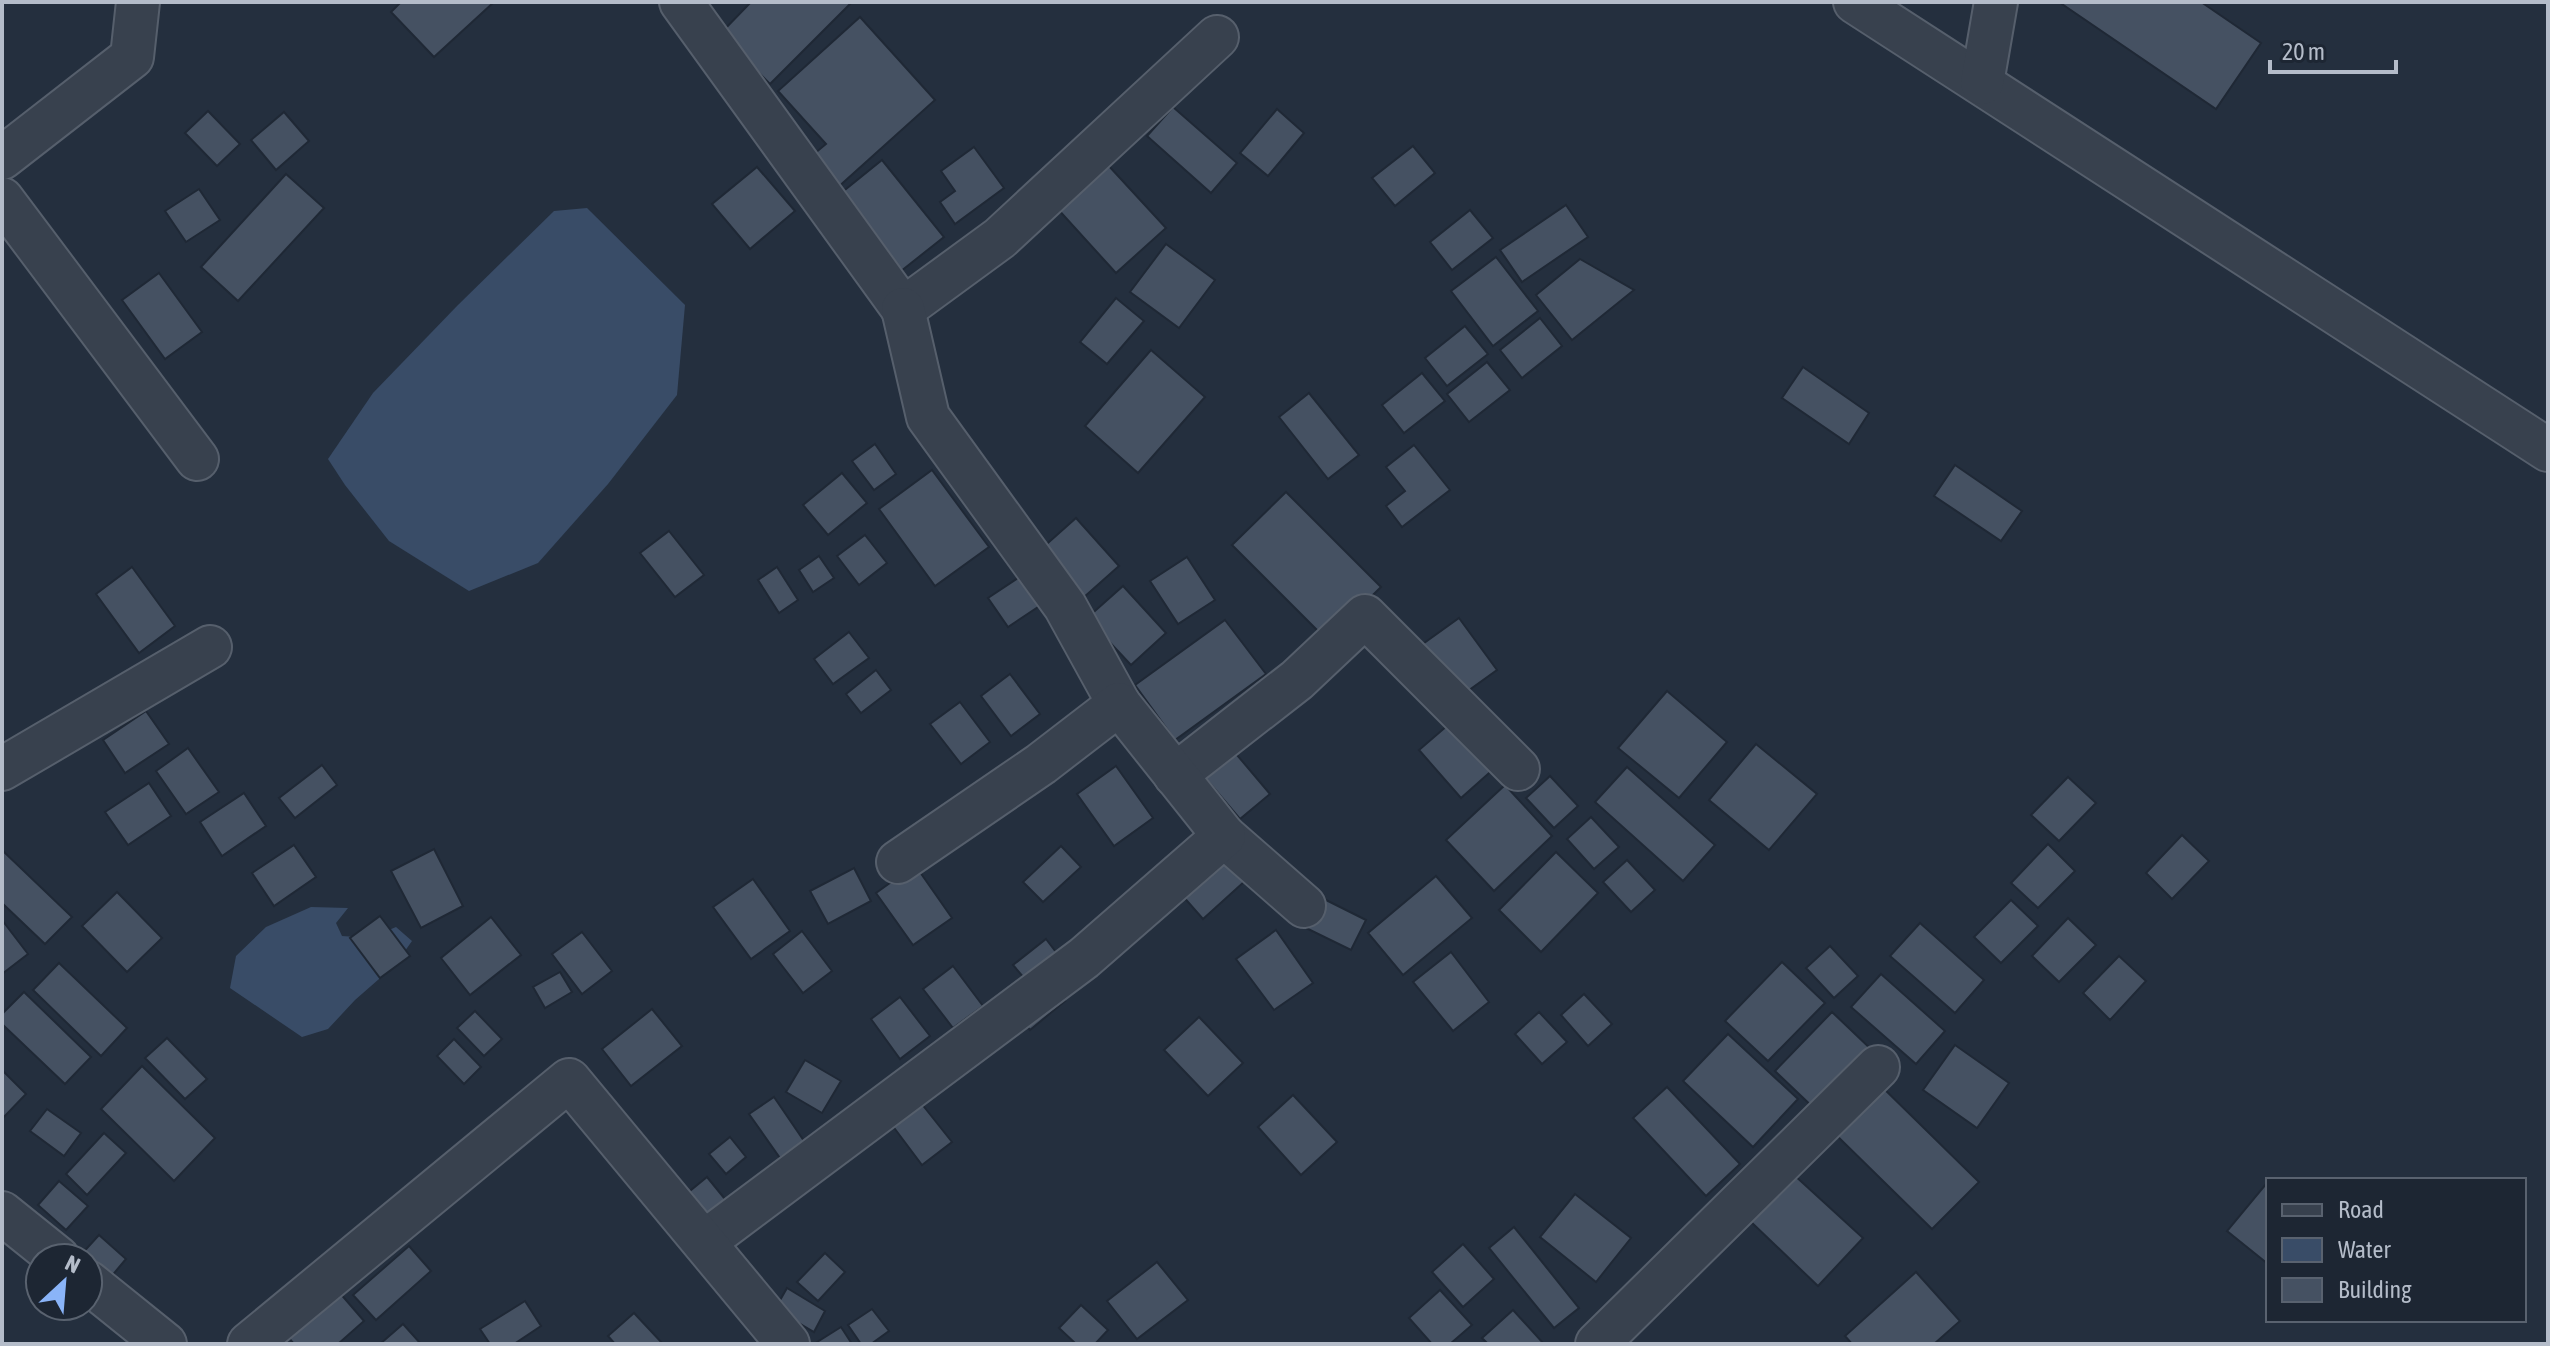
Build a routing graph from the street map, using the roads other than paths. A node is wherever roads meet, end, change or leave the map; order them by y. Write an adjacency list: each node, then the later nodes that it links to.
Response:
1 (138, 2): 7 (street)
2 (681, 2): 9 (street)
3 (1855, 2): 6 (street)
4 (1996, 2): 6 (street)
5 (1217, 37): 9 (street)
6 (1982, 83): 10 (street)
7 (2, 158)
8 (2, 199): 11 (street)
9 (903, 309): 13 (street)
10 (2548, 450)
11 (197, 459)
12 (210, 647): 14 (street)
13 (1119, 704): 16 (street); 18 (street)
14 (2, 769)
15 (1518, 769): 16 (street)
16 (1175, 775): 17 (street)
17 (1224, 836): 19 (street); 23 (street)
18 (898, 862)
19 (1304, 906)
20 (1878, 1067): 28 (street)
21 (2, 1213): 22 (street)
22 (38, 1242)
23 (704, 1242): 26 (street); 27 (street)
24 (104, 1295): 25 (street)
25 (165, 1344)
26 (249, 1344)
27 (788, 1344)
28 (1597, 1344)

